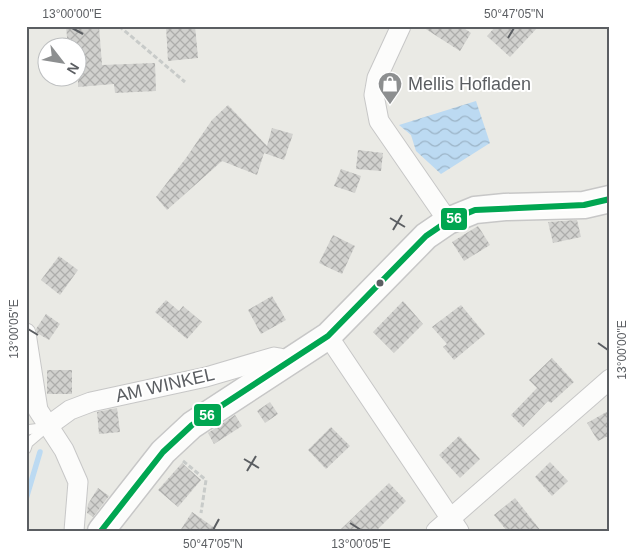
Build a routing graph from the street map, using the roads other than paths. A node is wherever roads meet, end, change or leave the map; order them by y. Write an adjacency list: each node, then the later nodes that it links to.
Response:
1 (401, 26): 3 (street)
2 (610, 199): 3 (street)
3 (448, 221): 5 (street)
4 (26, 333): 8 (street)
5 (328, 336): 6 (street); 11 (street)
6 (286, 363): 8 (street, AM WINKEL); 13 (street)
7 (610, 379): 11 (street)
8 (48, 426): 9 (lane); 10 (lane); 12 (street)
9 (26, 430)
10 (26, 449)
11 (448, 527)
12 (74, 531)
13 (101, 531)

